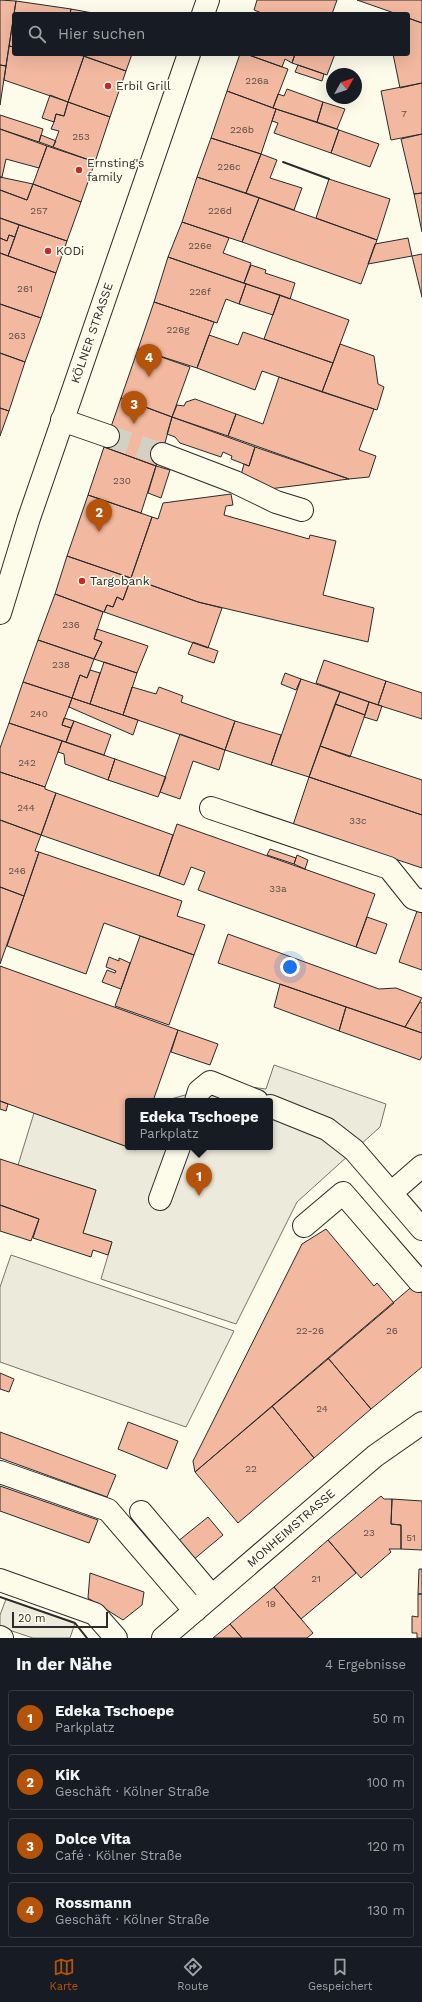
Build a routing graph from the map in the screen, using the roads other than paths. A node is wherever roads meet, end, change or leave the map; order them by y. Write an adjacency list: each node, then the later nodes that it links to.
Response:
1 (208, 0): 2 (main road)
2 (204, 12)
3 (188, 56): 4 (main road, KÖLNER STRASSE)
4 (62, 420): 5 (main road); 8 (main road, KÖLNER STRASSE)
5 (108, 436)
6 (162, 454): 7 (main road)
7 (302, 510)
8 (0, 613)
9 (211, 808): 10 (main road)
10 (422, 901)
11 (197, 1098): 12 (main road)
12 (250, 1098)
13 (273, 1107): 16 (main road)
14 (178, 1150): 17 (main road)
15 (422, 1166): 16 (main road)
16 (391, 1193): 19 (main road)
17 (160, 1199)
18 (304, 1226): 20 (main road)
19 (422, 1229)
20 (420, 1281)
21 (422, 1423): 25 (main road, MONHEIMSTRASSE)
22 (0, 1472): 26 (main road)
23 (141, 1512): 25 (main road)
24 (0, 1580): 27 (main road)
25 (212, 1596): 26 (main road, MONHEIMSTRASSE)
26 (195, 1611): 28 (main road, MONHEIMSTRASSE)
27 (116, 1638)
28 (163, 1638)

